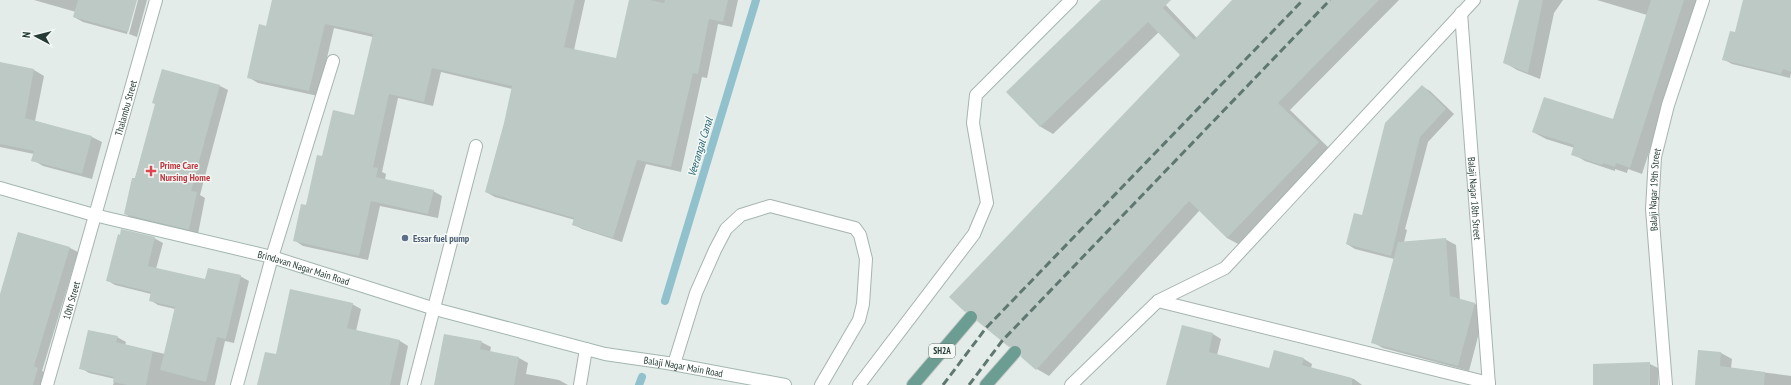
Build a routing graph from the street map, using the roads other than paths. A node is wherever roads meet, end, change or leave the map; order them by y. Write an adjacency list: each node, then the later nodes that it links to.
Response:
1 (156, 0): 9 (street, Thalambu Street)
2 (1071, 0): 25 (street)
3 (1474, 0): 5 (street)
4 (1703, 0): 29 (street, Balaji Nagar 19th Street)
5 (1461, 13): 11 (street); 18 (street, Balaji Nagar 18th Street)
6 (333, 61): 10 (street)
7 (476, 146): 12 (street)
8 (0, 188): 9 (street, Brindavan Nagar Main Road)
9 (94, 215): 10 (street, Brindavan Nagar Main Road); 19 (street, 10th Street)
10 (272, 257): 12 (street, Brindavan Nagar Main Road); 20 (street)
11 (1158, 301): 18 (street); 28 (street)
12 (435, 309): 14 (street, Brindavan Nagar Main Road); 21 (street)
13 (971, 317): 26 (main road, SH2A)
14 (586, 348): 16 (street, Brindavan Nagar Main Road); 22 (street)
15 (1015, 352): 27 (main road)
16 (605, 354): 17 (street, Balaji Nagar Main Road)
17 (670, 363): 23 (street, Balaji Nagar Main Road); 24 (street)
18 (1489, 384)
19 (47, 385)
20 (236, 385)
21 (414, 385)
22 (580, 385)
23 (785, 385)
24 (820, 385)
25 (859, 385)
26 (913, 385)
27 (986, 385)
28 (1071, 385)
29 (1666, 385)

